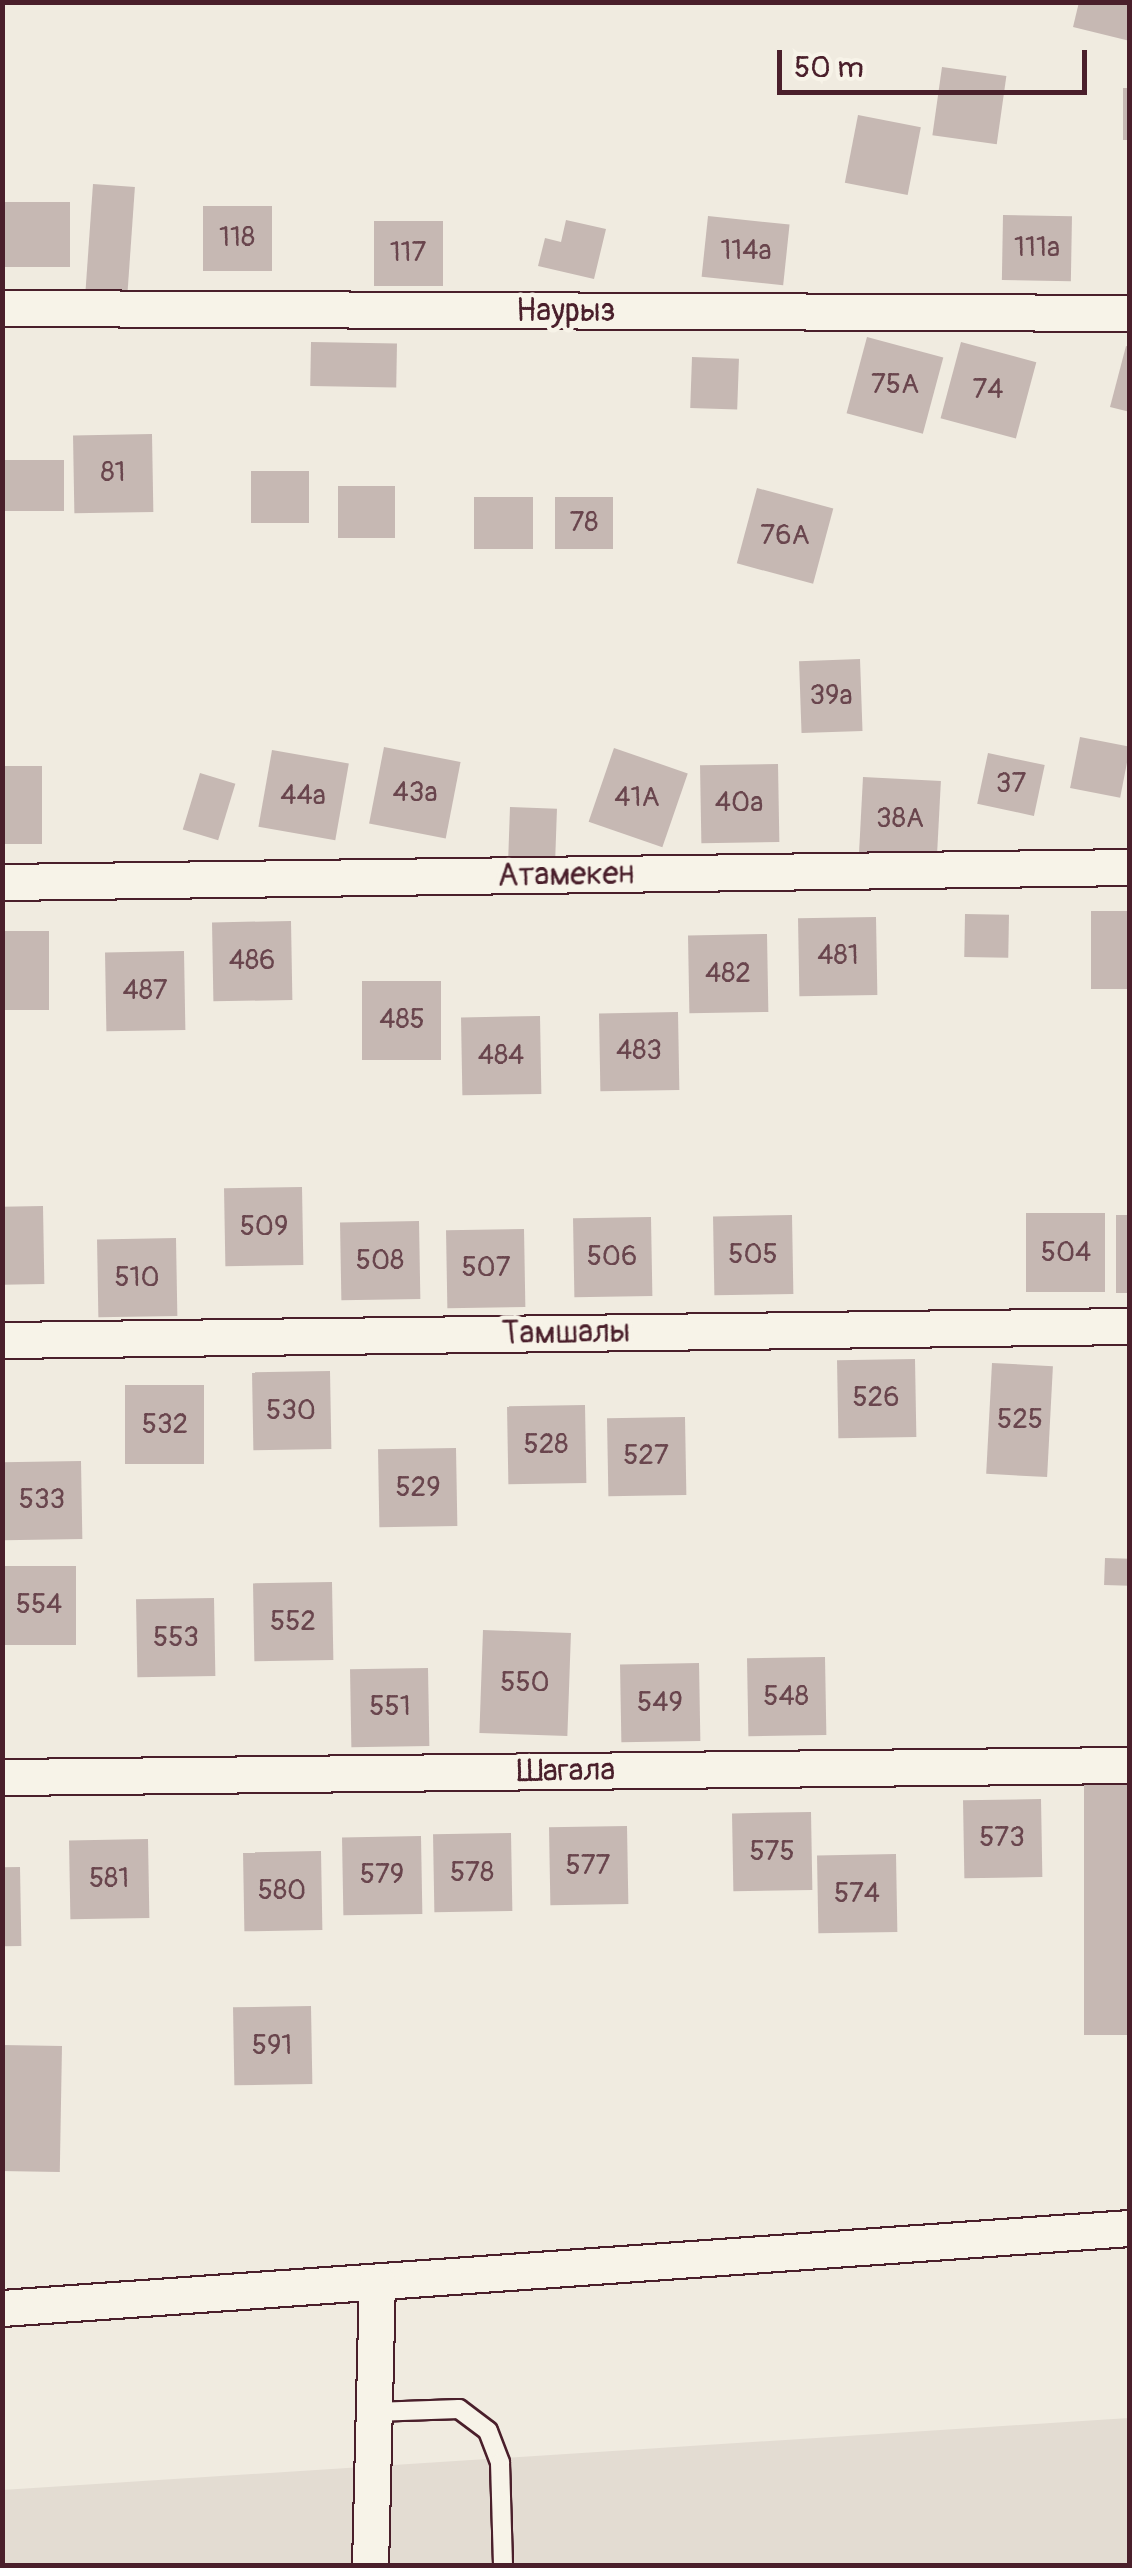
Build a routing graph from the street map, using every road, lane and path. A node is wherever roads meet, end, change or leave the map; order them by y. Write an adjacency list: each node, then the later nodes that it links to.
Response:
1 (2, 308): 2 (street, Наурыз)
2 (1130, 313)
3 (1130, 867): 4 (street, Атамекен)
4 (2, 882)
5 (1130, 1326): 6 (street, Тамшалы)
6 (2, 1340)
7 (1130, 1765): 8 (street, Шагала)
8 (2, 1776)
9 (1130, 2228): 10 (street)
10 (377, 2282): 11 (street); 12 (street)
11 (2, 2308)
12 (374, 2412): 13 (street); 14 (lane)
13 (370, 2566)
14 (503, 2566)

